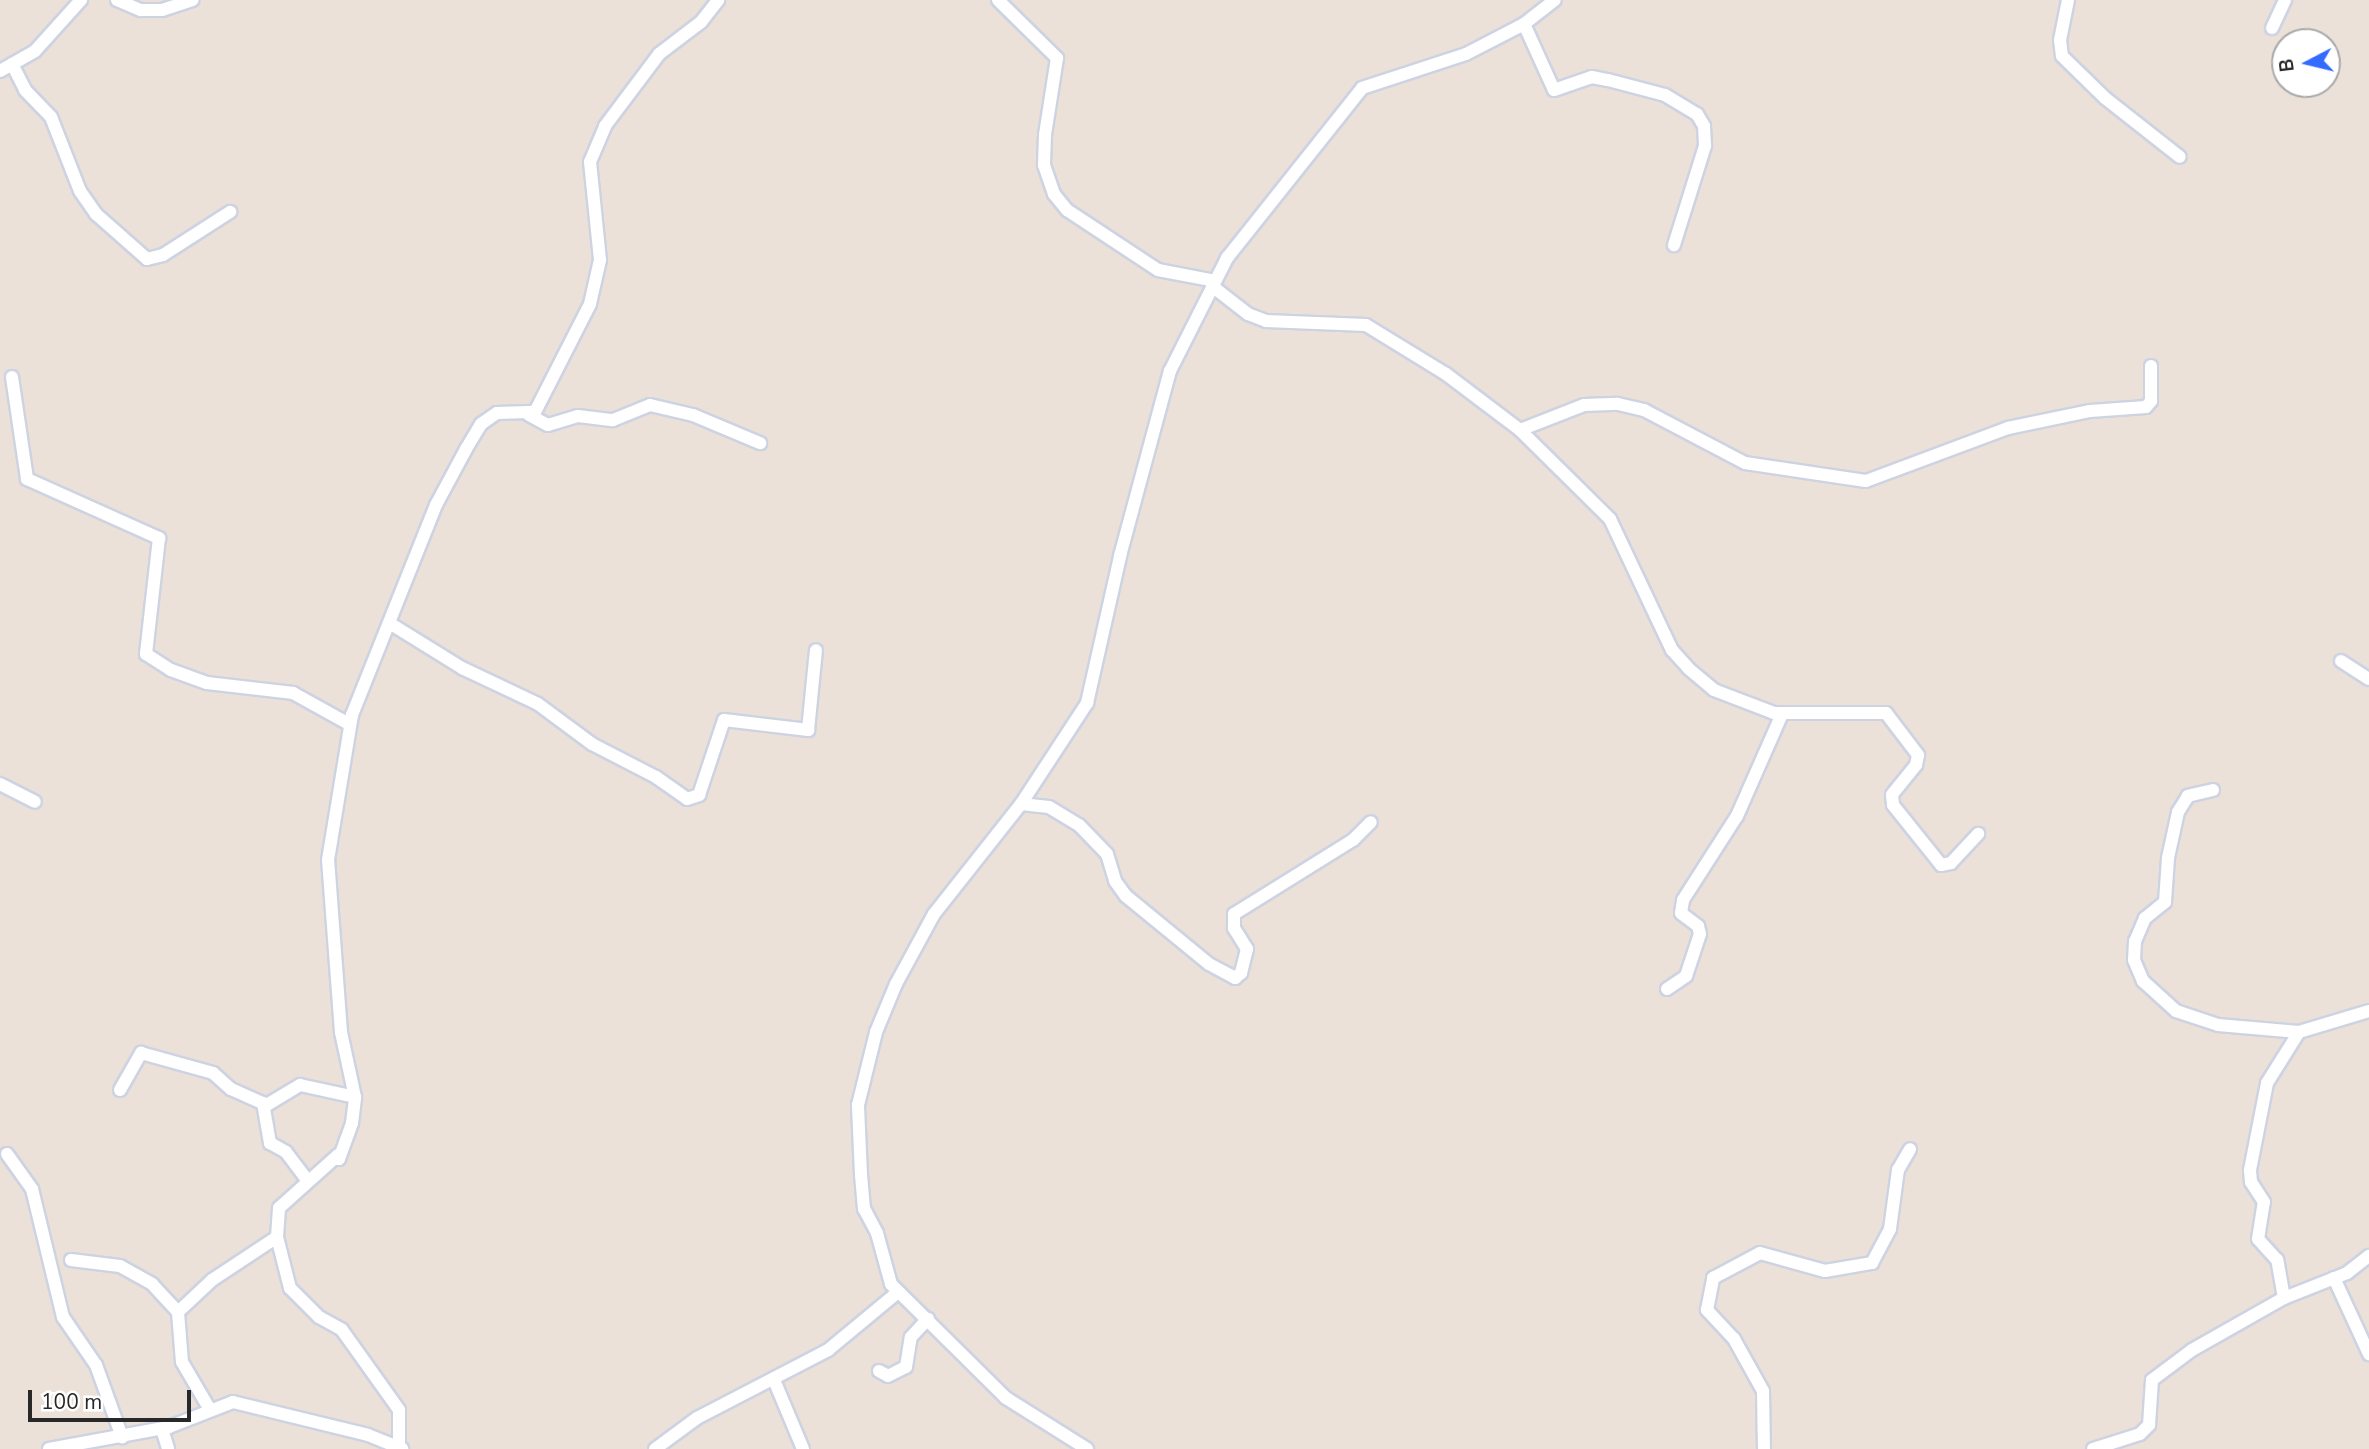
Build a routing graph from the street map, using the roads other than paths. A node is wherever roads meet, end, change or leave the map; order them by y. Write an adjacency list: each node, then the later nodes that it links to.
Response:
1 (81, 0): 11 (street)
2 (117, 0): 3 (street)
3 (192, 0)
4 (718, 0): 19 (street)
5 (998, 0): 16 (street)
6 (1555, 0): 9 (street)
7 (2068, 0): 13 (street)
8 (2285, 0): 10 (street)
9 (1524, 24): 15 (street); 16 (street)
10 (2272, 28)
11 (12, 64): 12 (street); 14 (street)
12 (0, 71)
13 (2180, 157)
14 (230, 212)
15 (1674, 245)
16 (1213, 283): 20 (street); 31 (street)
17 (2151, 366): 20 (street)
18 (12, 377): 27 (street)
19 (529, 415): 21 (street); 22 (street)
20 (1520, 430): 26 (street)
21 (760, 443)
22 (391, 624): 23 (street); 27 (street)
23 (816, 650)
24 (2341, 661): 25 (street)
25 (2369, 679)
26 (1782, 714): 33 (street); 34 (street)
27 (349, 724): 38 (street)
28 (0, 784): 30 (street)
29 (2213, 790): 36 (street)
30 (36, 802)
31 (1021, 804): 32 (street); 47 (street)
32 (1371, 822)
33 (1978, 834)
34 (1667, 989)
35 (2369, 1011): 36 (street)
36 (2299, 1032): 48 (street)
37 (120, 1090): 39 (street)
38 (355, 1097): 39 (street); 42 (street)
39 (265, 1106): 42 (street)
40 (1910, 1149): 63 (street)
41 (7, 1154): 56 (street)
42 (307, 1180): 43 (street)
43 (277, 1237): 49 (street); 57 (street)
44 (2369, 1256): 46 (street)
45 (71, 1260): 49 (street)
46 (2334, 1278): 48 (street); 51 (street)
47 (897, 1293): 50 (street); 53 (street)
48 (2284, 1298): 64 (street)
49 (178, 1312): 54 (street)
50 (928, 1320): 52 (street); 62 (street)
51 (2369, 1354)
52 (879, 1371)
53 (774, 1380): 60 (street); 61 (street)
54 (209, 1408): 55 (street); 57 (street)
55 (162, 1429): 56 (street); 59 (street)
56 (122, 1437): 58 (street)
57 (401, 1448)
58 (49, 1449)
59 (168, 1449)
60 (655, 1449)
61 (803, 1449)
62 (1087, 1449)
63 (1764, 1449)
64 (2093, 1449)

